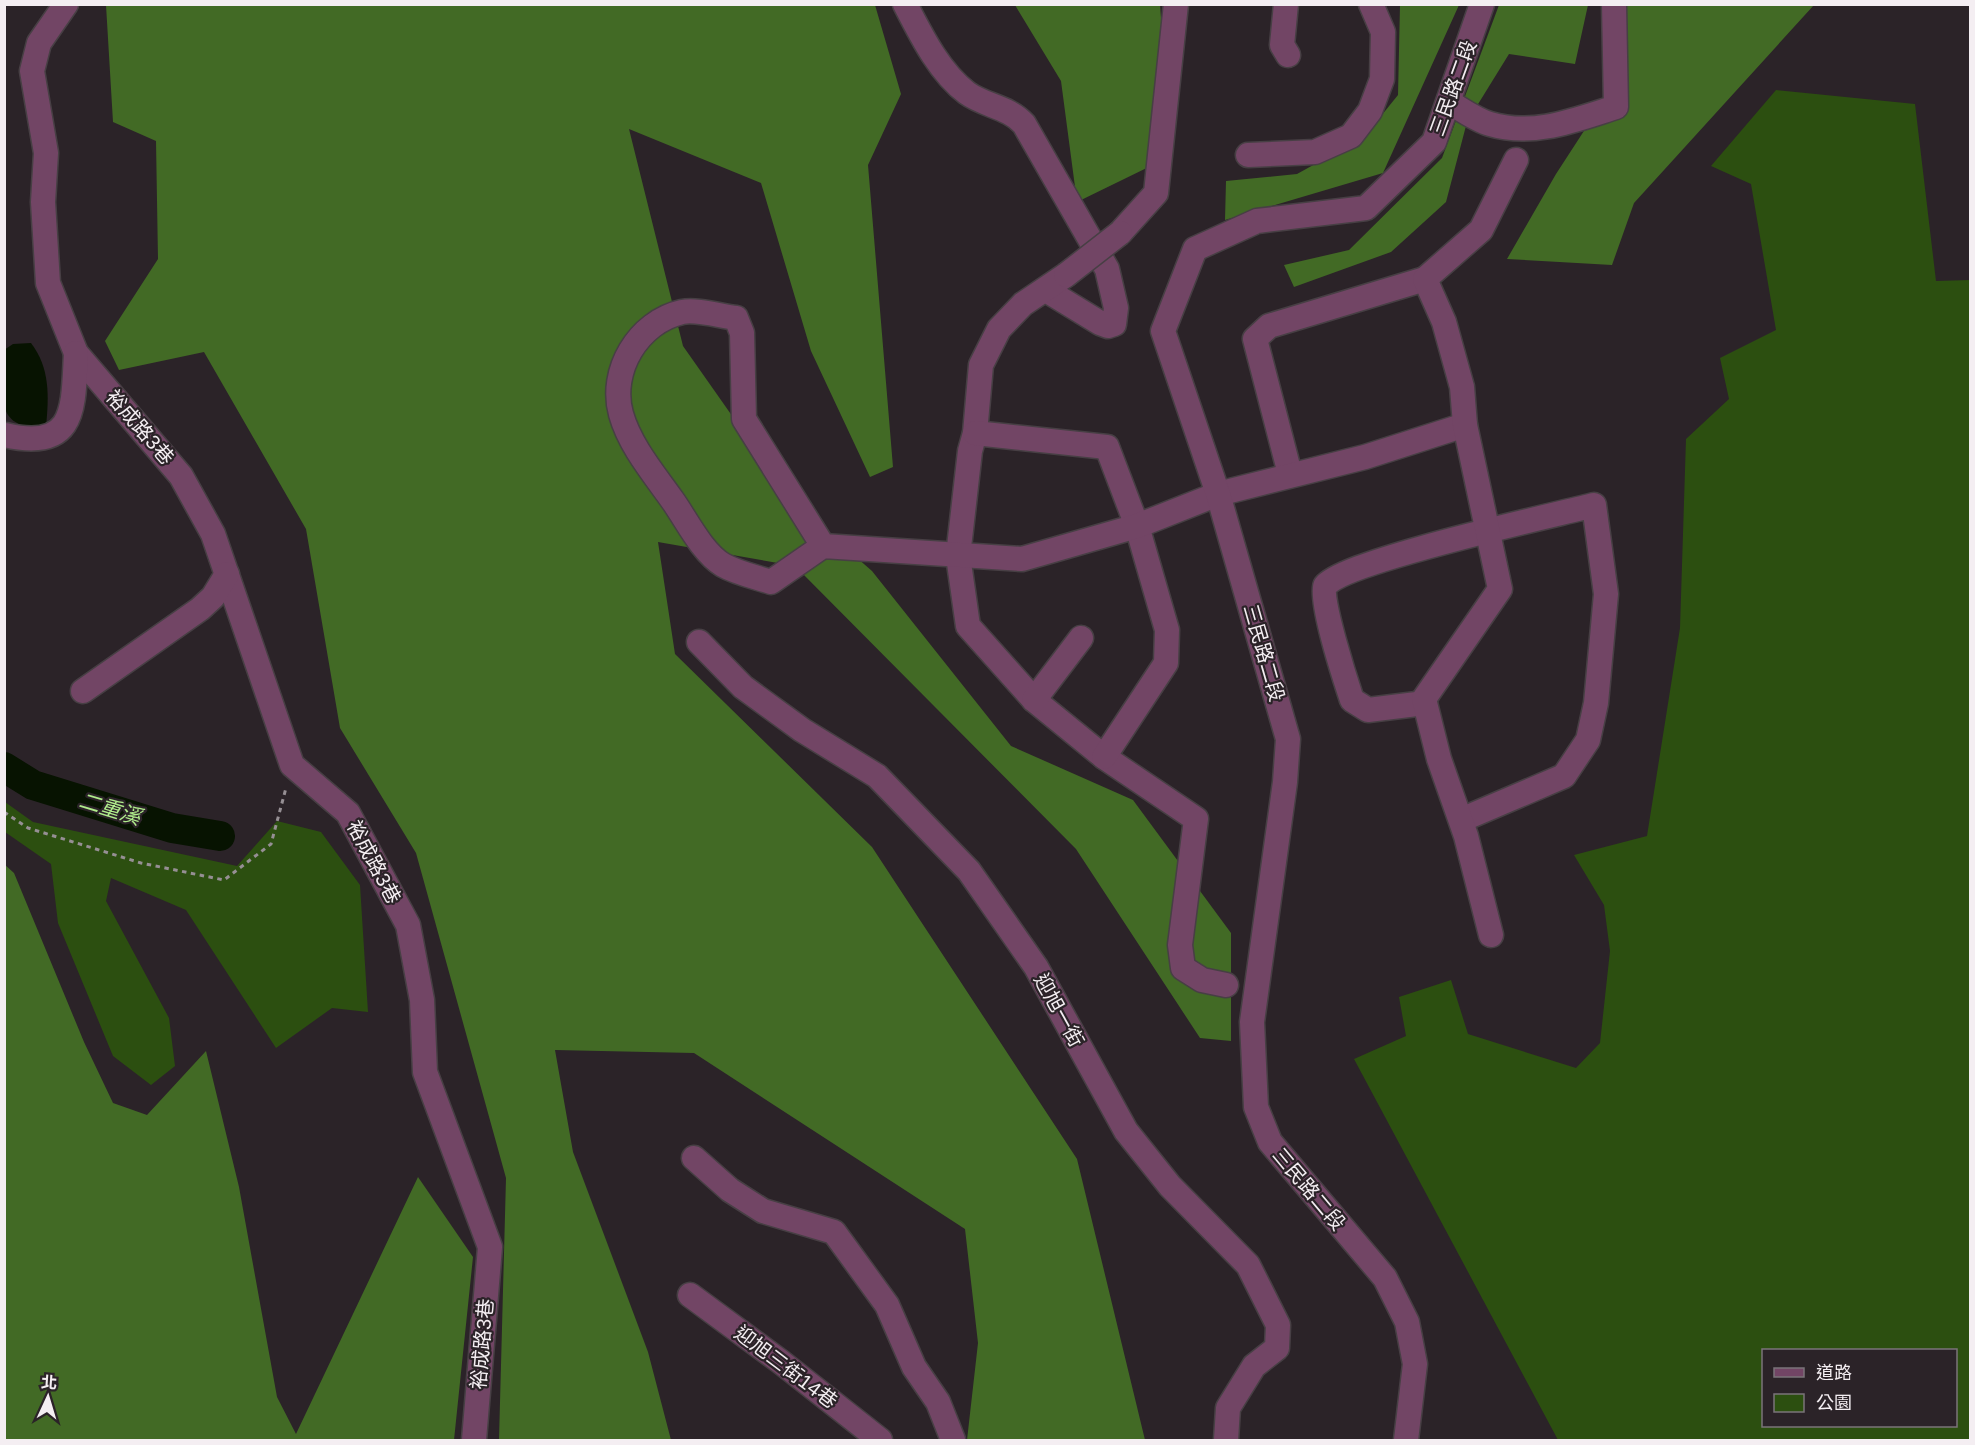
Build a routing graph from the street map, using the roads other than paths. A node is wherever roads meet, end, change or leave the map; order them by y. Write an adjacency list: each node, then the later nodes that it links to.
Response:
1 (66, 4): 14 (street, 裕成路3巷)
2 (905, 4): 13 (street)
3 (1176, 4): 13 (street, bridge)
4 (1286, 4): 8 (street)
5 (1371, 4): 10 (street)
6 (1482, 4): 9 (street, 三民路二段)
7 (1614, 4): 9 (street)
8 (1288, 55)
9 (1449, 102): 19 (street, 三民路二段)
10 (1248, 155)
11 (1516, 160): 12 (street)
12 (1425, 279): 15 (street); 18 (street)
13 (1046, 290): 16 (street)
14 (76, 353): 17 (street, 裕成路3巷); 24 (street, 裕成路3巷)
15 (1465, 425): 18 (street); 21 (street)
16 (975, 433): 20 (street); 23 (street)
17 (5, 435)
18 (1290, 474): 19 (street)
19 (1218, 494): 20 (street); 40 (street, 三民路二段)
20 (1137, 526): 23 (street); 30 (street)
21 (1488, 532): 29 (street); 29 (street); 31 (street)
22 (823, 546): 22 (street); 23 (street)
23 (958, 556): 28 (street)
24 (227, 574): 27 (street); 36 (street, 裕成路3巷)
25 (1082, 638): 28 (street)
26 (699, 642): 39 (street, 迎旭一街)
27 (83, 692)
28 (1034, 700): 30 (street)
29 (1425, 703): 31 (street)
30 (1104, 757): 33 (street)
31 (1461, 820): 32 (street)
32 (1491, 935)
33 (1226, 985)
34 (694, 1158): 38 (street)
35 (690, 1295): 37 (street, 迎旭三街14巷)
36 (474, 1440)
37 (880, 1440)
38 (953, 1440)
39 (1226, 1440)
40 (1406, 1440)

